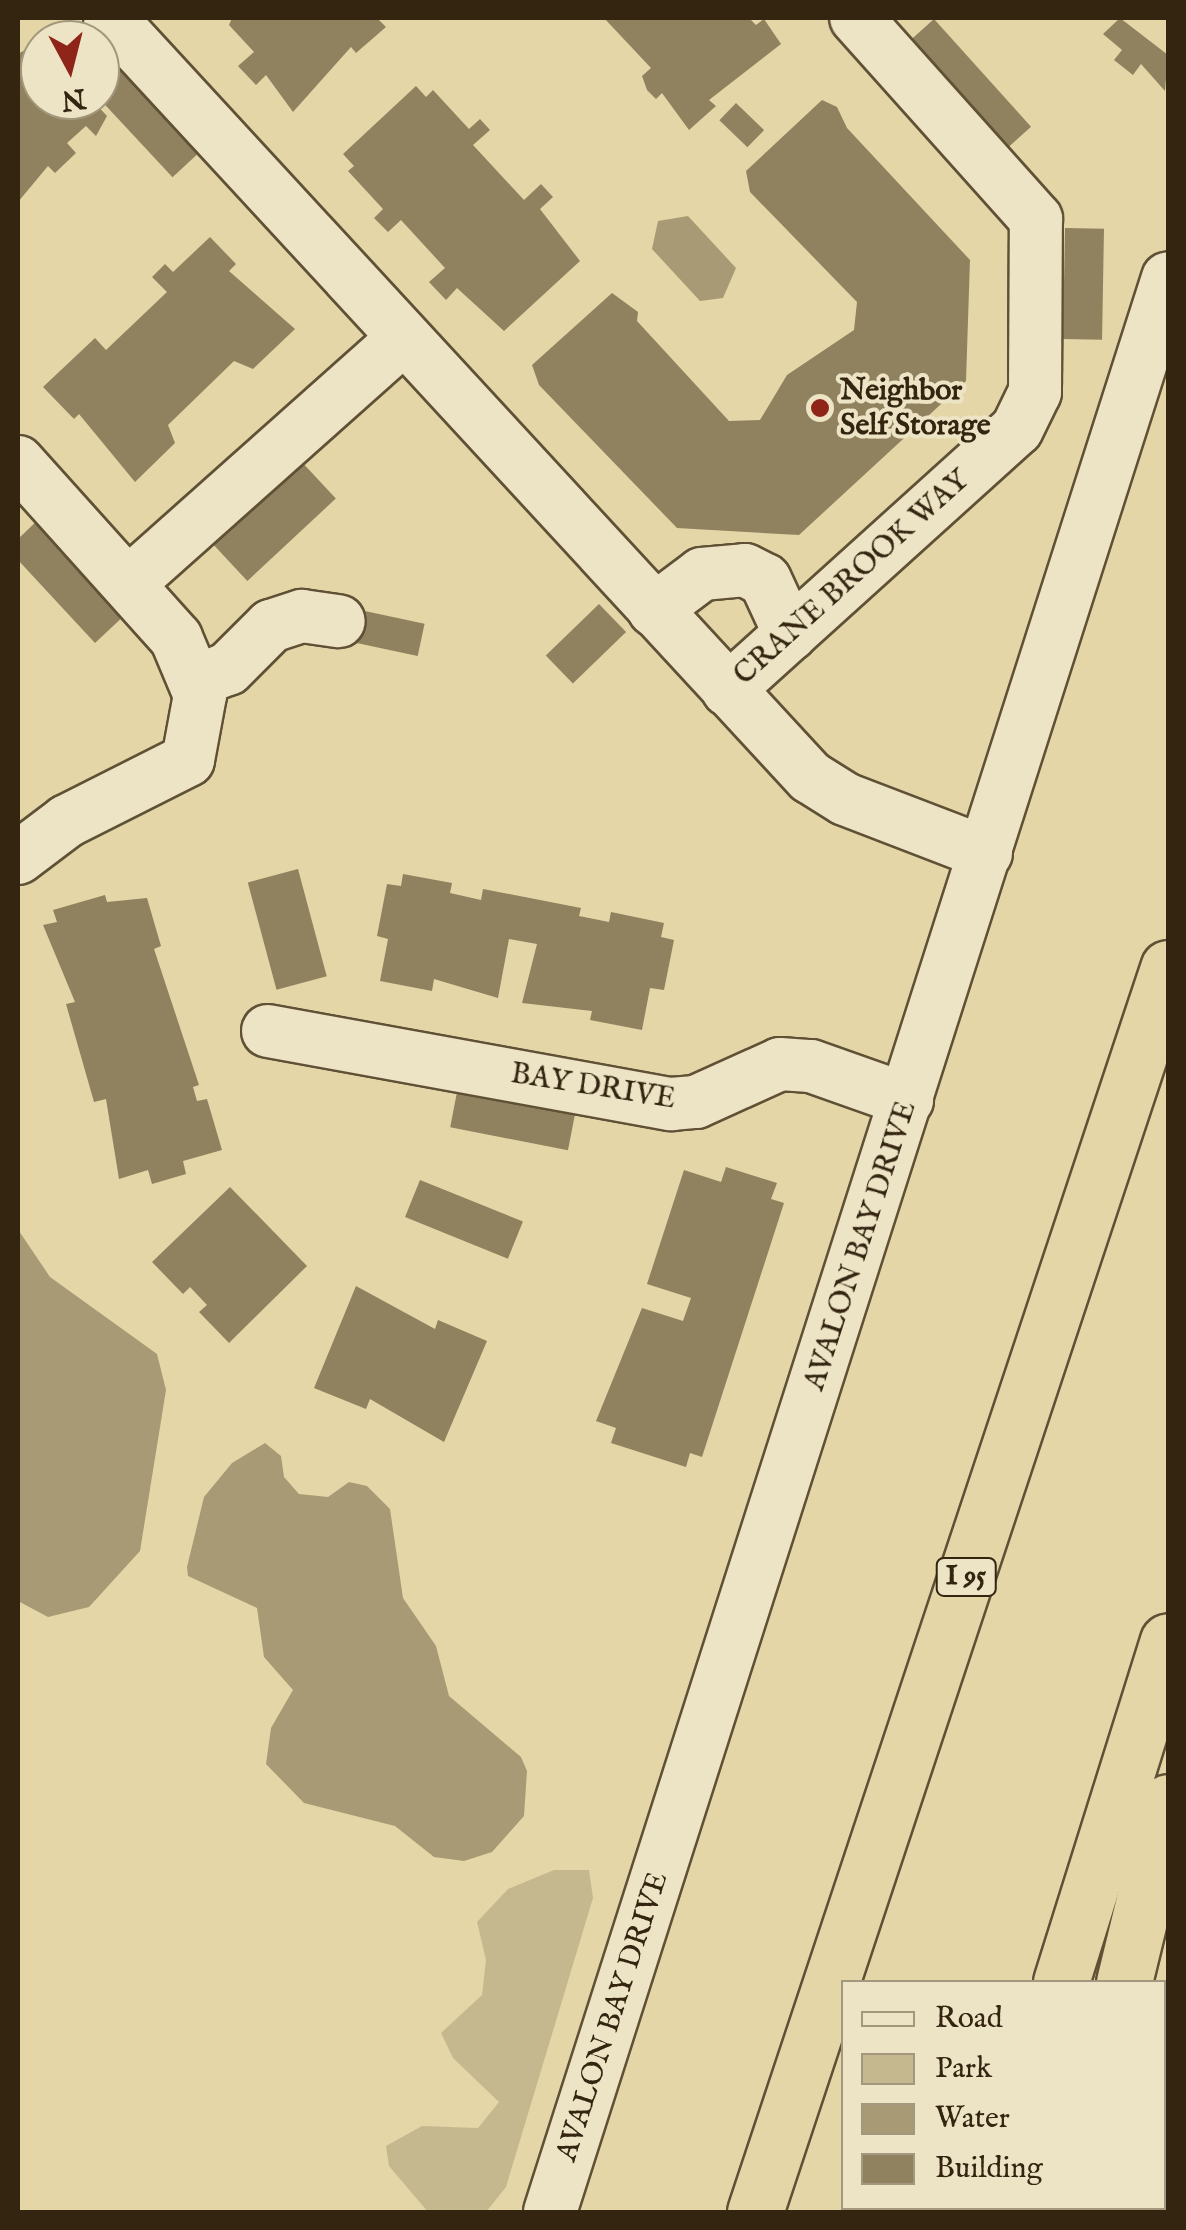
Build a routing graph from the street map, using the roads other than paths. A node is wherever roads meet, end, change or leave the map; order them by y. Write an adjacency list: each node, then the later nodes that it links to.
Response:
1 (110, 18): 4 (street, CRANE BROOK WAY)
2 (856, 18): 9 (street, CRANE BROOK WAY)
3 (1168, 278): 12 (street, AVALON BAY DRIVE)
4 (404, 338): 6 (street); 7 (street, CRANE BROOK WAY)
5 (18, 462): 6 (street)
6 (130, 582): 10 (street)
7 (654, 610): 9 (street); 11 (street, CRANE BROOK WAY)
8 (339, 621): 10 (street)
9 (790, 634): 11 (street, CRANE BROOK WAY)
10 (196, 681): 13 (street)
11 (728, 690): 12 (street, CRANE BROOK WAY)
12 (986, 854): 16 (street, AVALON BAY DRIVE)
13 (18, 858)
14 (1168, 968): 21 (highway, I 95)
15 (268, 1031): 16 (street, BAY DRIVE)
16 (908, 1100): 22 (street, AVALON BAY DRIVE)
17 (1168, 1641): 19 (highway)
18 (1168, 1802): 20 (highway)
19 (1062, 1980)
20 (1124, 1980)
21 (790, 2110): 23 (highway); 24 (highway, I 95)
22 (550, 2212)
23 (736, 2212)
24 (755, 2212)

